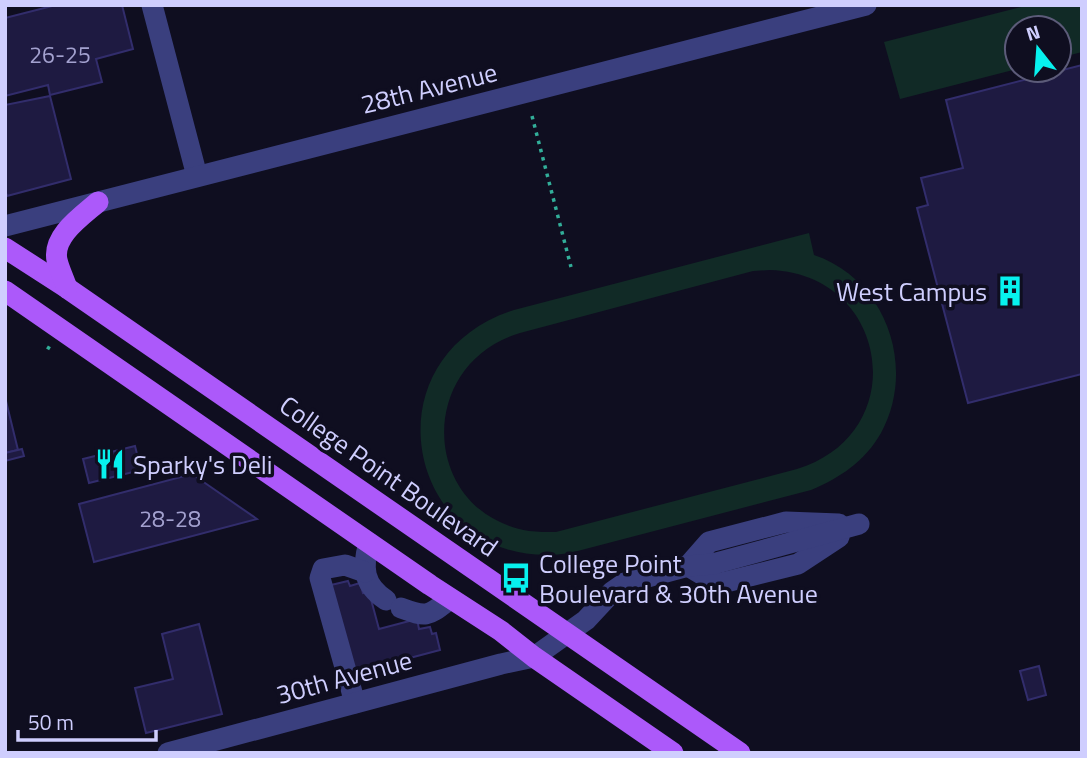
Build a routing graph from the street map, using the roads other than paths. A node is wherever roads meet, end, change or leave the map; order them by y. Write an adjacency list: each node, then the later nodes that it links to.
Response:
1 (152, 5): 3 (street)
2 (866, 5): 3 (street, 28th Avenue)
3 (197, 176): 4 (street, 28th Avenue)
4 (98, 202): 5 (street, 28th Avenue); 7 (main road)
5 (5, 226)
6 (5, 248): 7 (main road, College Point Boulevard)
7 (67, 288): 13 (main road, College Point Boulevard)
8 (5, 291): 9 (main road)
9 (369, 543): 11 (street); 12 (main road)
10 (688, 566): 10 (street); 13 (street)
11 (365, 572): 12 (street); 15 (street)
12 (450, 598): 14 (main road)
13 (566, 633): 14 (street); 18 (main road, College Point Boulevard)
14 (534, 657): 15 (street, 30th Avenue); 17 (main road)
15 (355, 704): 16 (street, 30th Avenue)
16 (168, 753)
17 (673, 753)
18 (740, 753)

